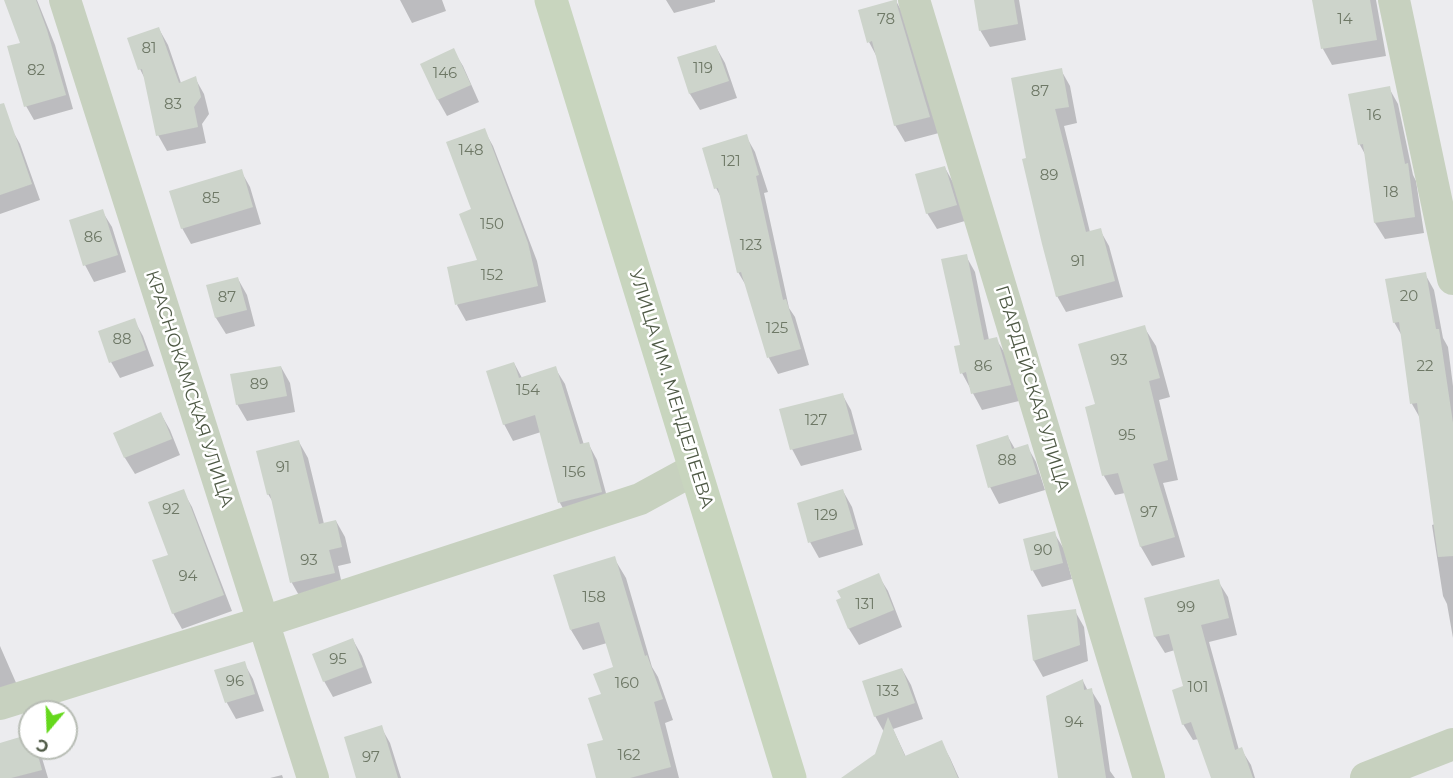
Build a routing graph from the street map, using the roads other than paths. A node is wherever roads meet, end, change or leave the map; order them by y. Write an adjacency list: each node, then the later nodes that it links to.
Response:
1 (65, 0): 7 (street, КРАСНОКАМСКАЯ УЛИЦА)
2 (552, 0): 6 (main road, УЛИЦА ИМ. МЕНДЕЛЕЕВА)
3 (914, 0): 12 (street, ГВАРДЕЙСКАЯ УЛИЦА)
4 (1394, 0): 5 (street)
5 (1453, 279)
6 (695, 469): 7 (street); 11 (main road, УЛИЦА ИМ. МЕНДЕЛЕЕВА)
7 (264, 622): 8 (street); 10 (street, КРАСНОКАМСКАЯ УЛИЦА)
8 (0, 704)
9 (1453, 744): 13 (street)
10 (313, 778)
11 (790, 778)
12 (1149, 778)
13 (1366, 778)

